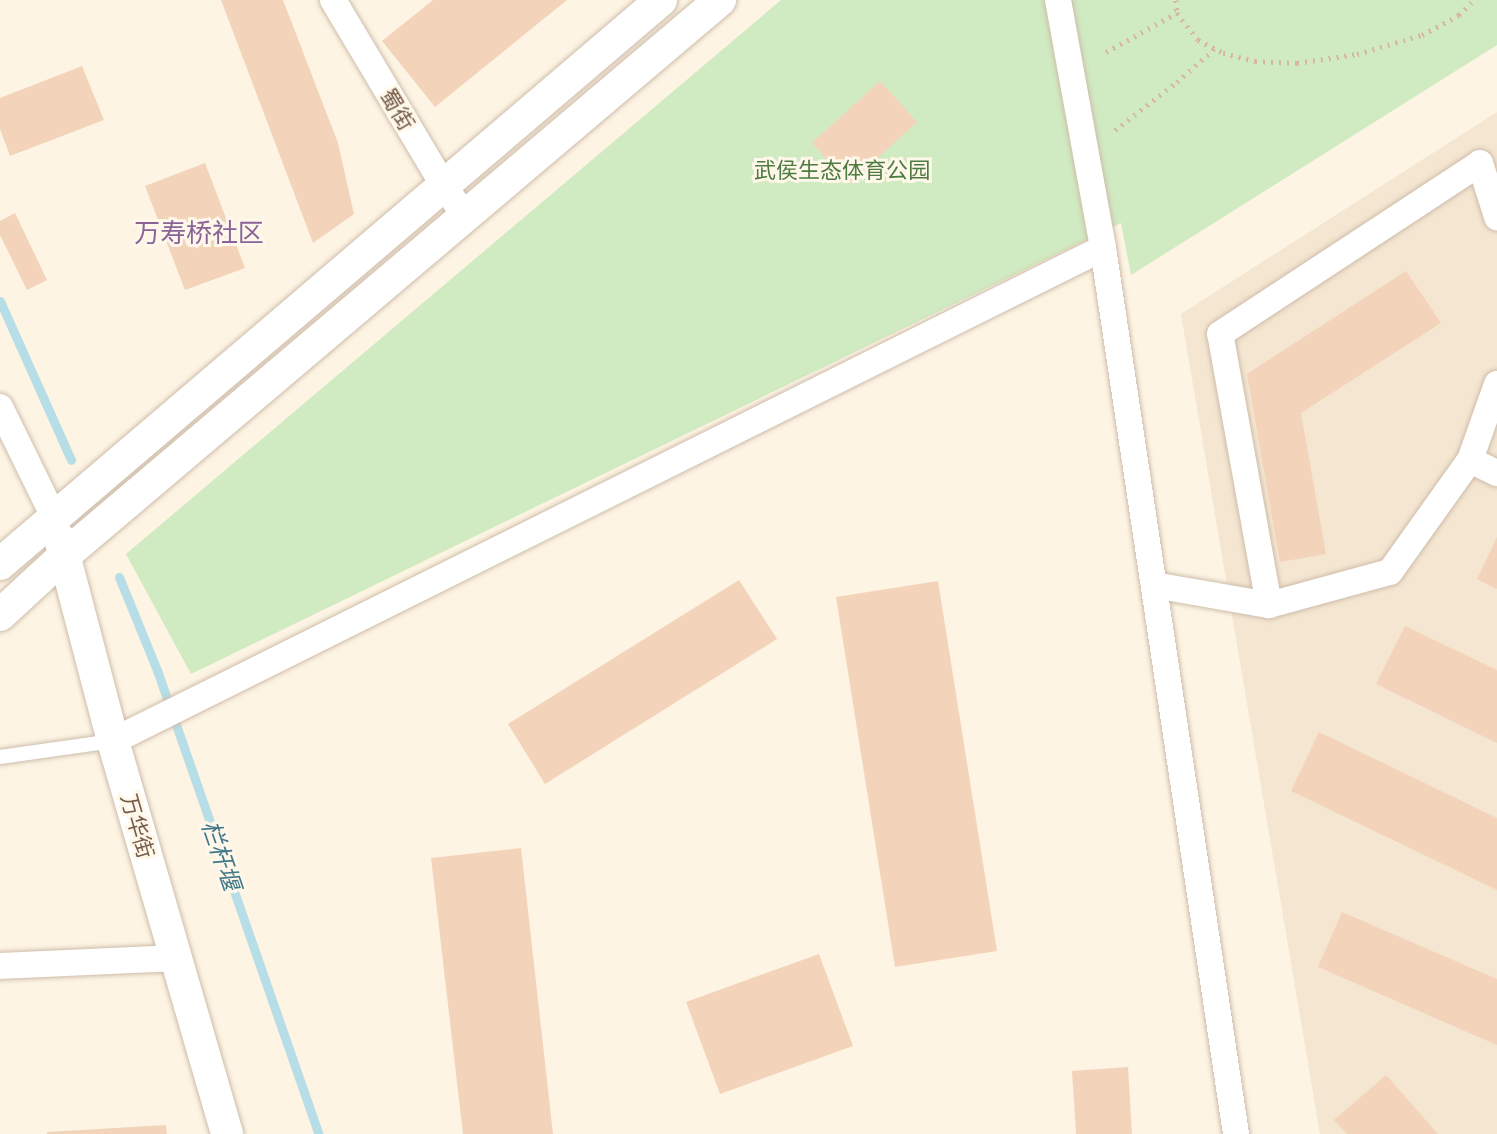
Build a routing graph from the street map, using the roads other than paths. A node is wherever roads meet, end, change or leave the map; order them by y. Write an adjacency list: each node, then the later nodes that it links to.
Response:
1 (333, 0): 5 (street, 蜀街)
2 (661, 0): 5 (street)
3 (720, 0): 6 (street)
4 (1058, 0): 8 (street)
5 (442, 183): 6 (street, 蜀街); 13 (street)
6 (465, 216): 14 (street)
7 (1497, 217): 17 (street)
8 (1103, 248): 16 (street); 19 (street)
9 (1497, 384): 11 (street)
10 (0, 407): 13 (street)
11 (1470, 460): 12 (street); 17 (street)
12 (1497, 473)
13 (54, 517): 14 (street, 万华街); 15 (street)
14 (64, 556): 18 (street); 19 (street, 万华街)
15 (0, 564)
16 (1154, 585): 17 (street); 24 (street)
17 (1269, 605)
18 (0, 615)
19 (113, 741): 20 (lane); 21 (street, 万华街)
20 (0, 757)
21 (176, 958): 22 (street); 23 (street, 万华街)
22 (0, 966)
23 (227, 1134)
24 (1236, 1134)

